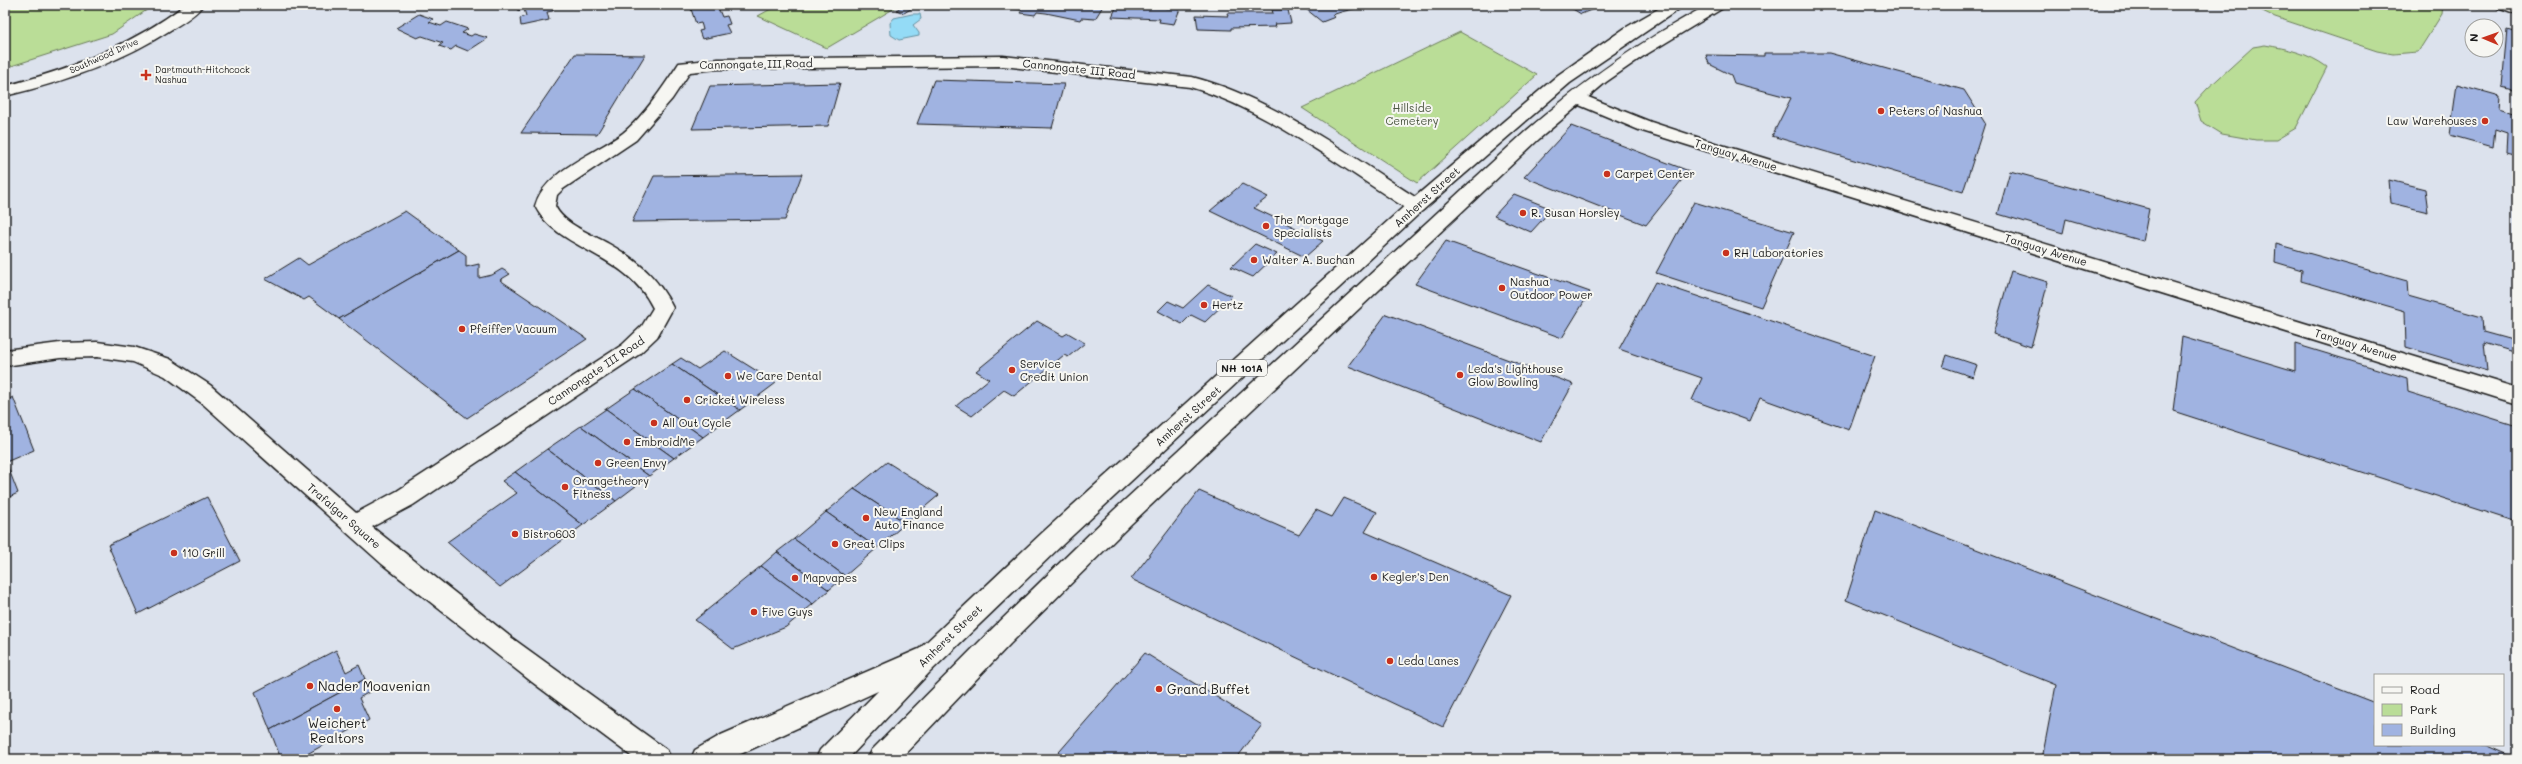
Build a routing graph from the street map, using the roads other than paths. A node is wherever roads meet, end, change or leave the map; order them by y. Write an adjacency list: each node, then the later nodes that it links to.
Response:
1 (195, 5): 6 (main road, Southwood Drive)
2 (1677, 5): 8 (main road, Amherst Street / NH 101A)
3 (1720, 5): 7 (main road, NH 101A)
4 (2504, 5): 5 (main road)
5 (2517, 10)
6 (5, 91)
7 (1578, 98): 10 (main road, Tanguay Avenue); 16 (main road, NH 101A)
8 (1416, 206): 11 (main road, Cannongate III Road); 12 (main road, Amherst Street / NH 101A)
9 (5, 358): 11 (main road, Trafalgar Square)
10 (2517, 396)
11 (354, 526): 13 (main road, Trafalgar Square)
12 (931, 655): 14 (main road); 15 (main road, Amherst Street / NH 101A)
13 (657, 759)
14 (705, 759)
15 (830, 759)
16 (882, 759)

